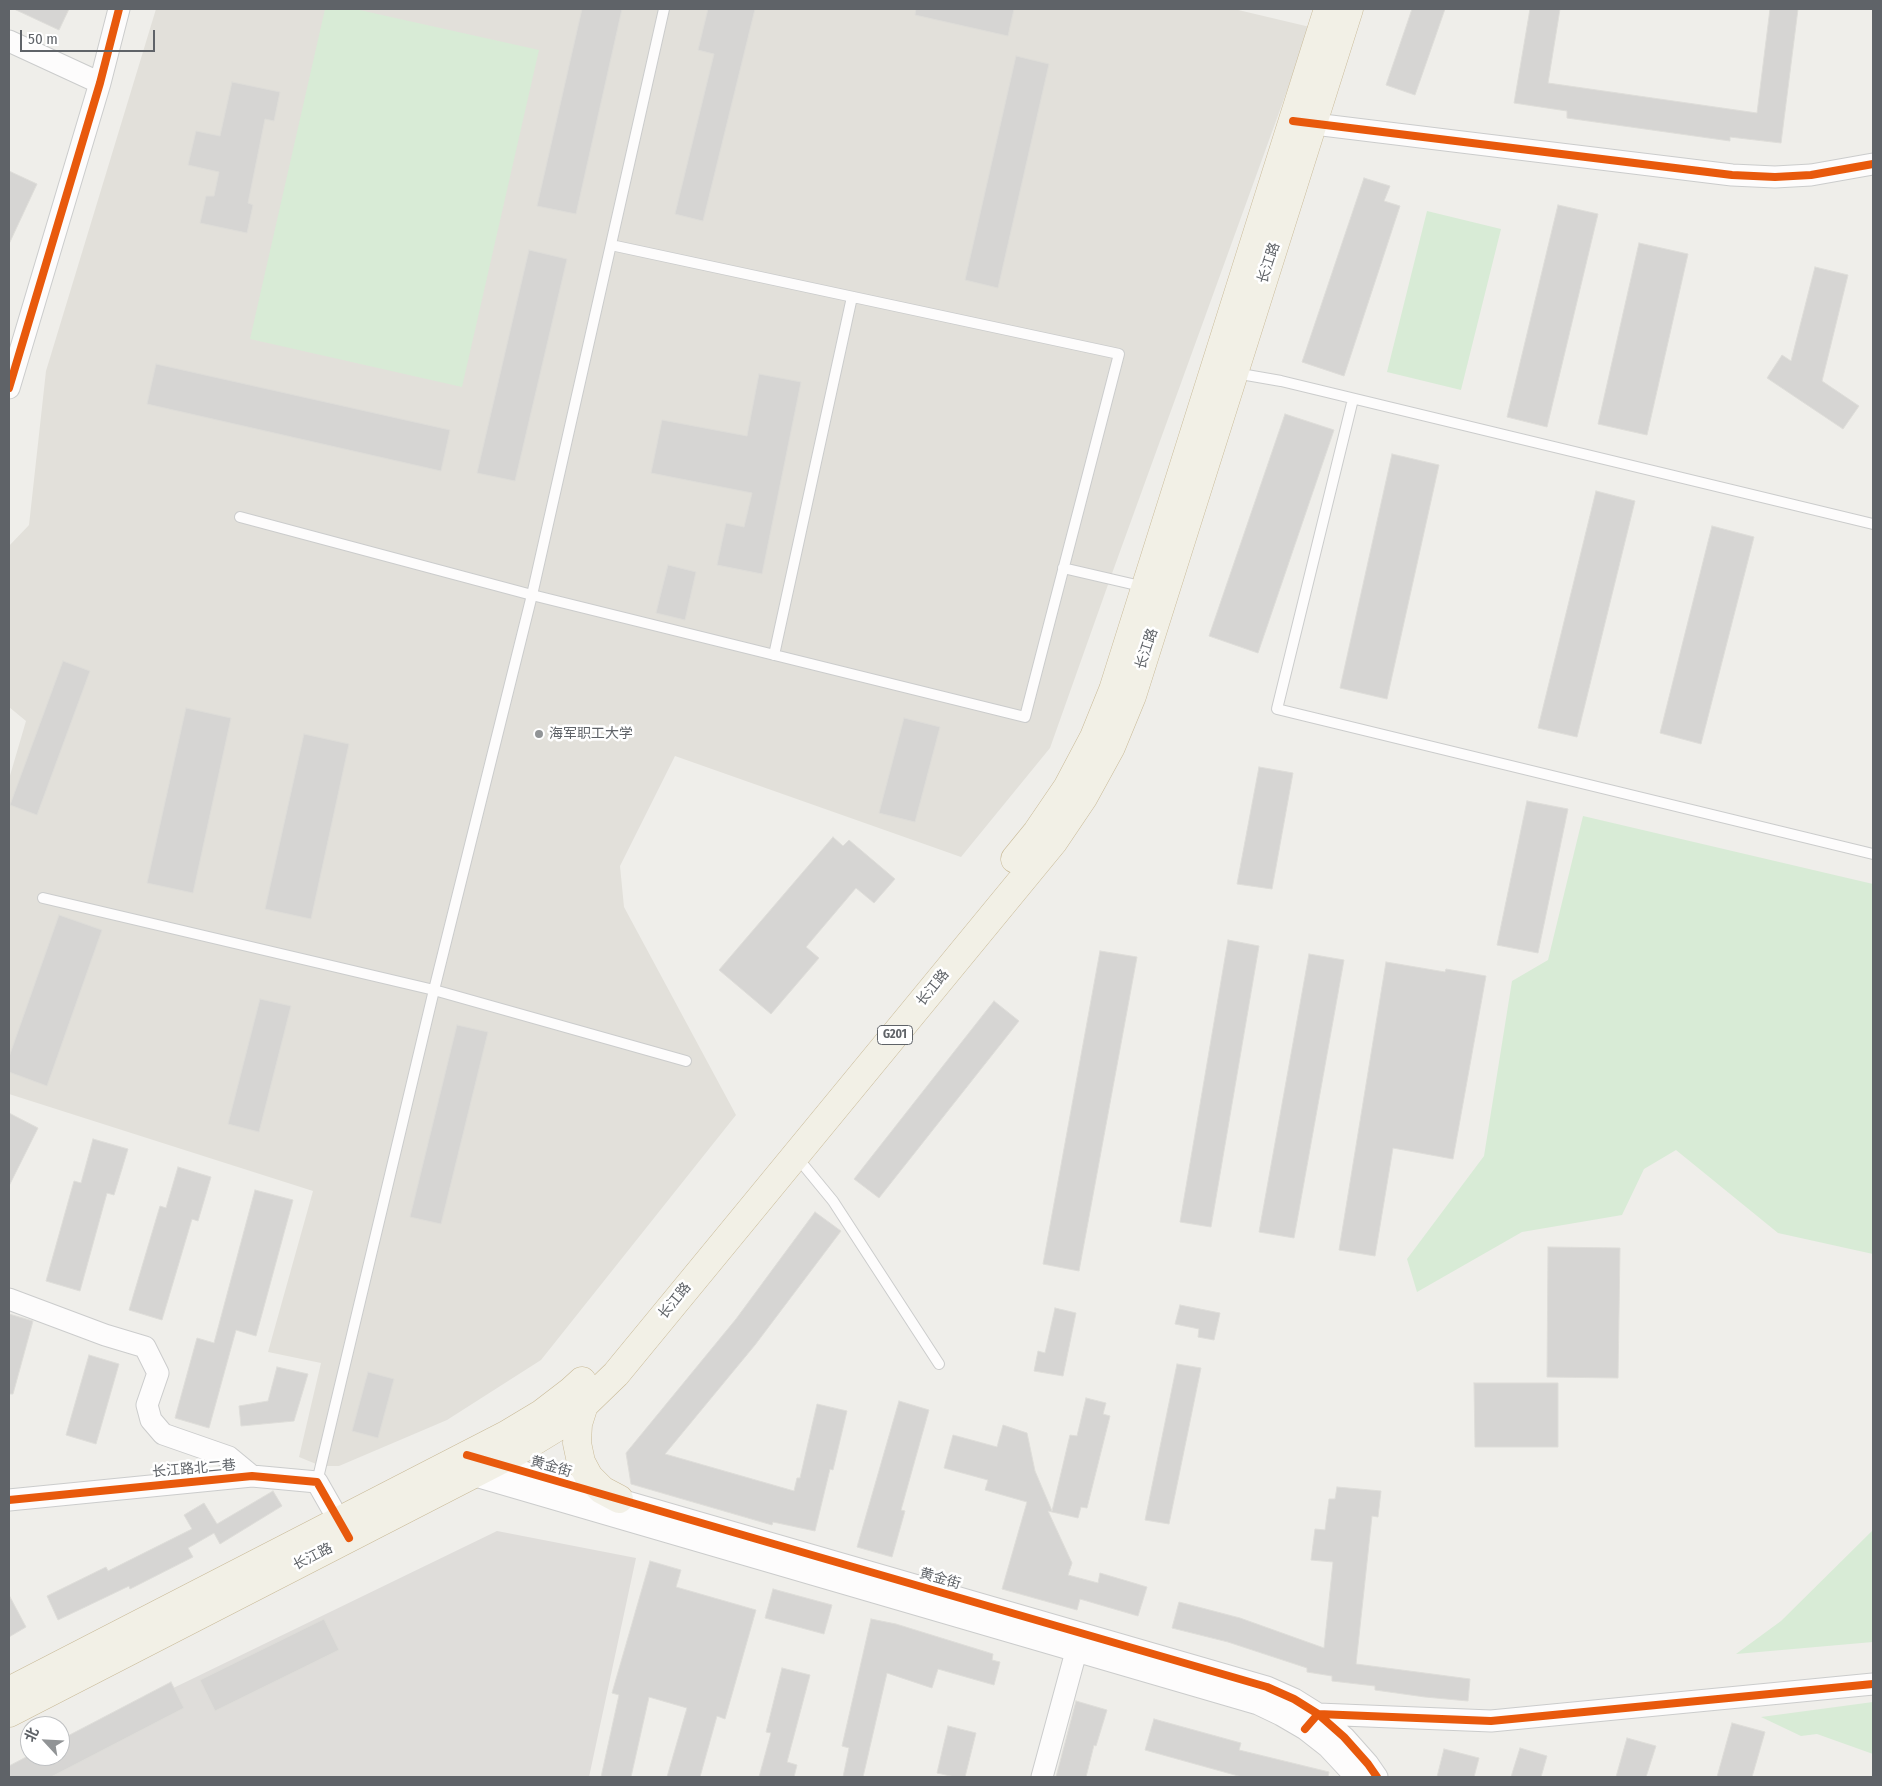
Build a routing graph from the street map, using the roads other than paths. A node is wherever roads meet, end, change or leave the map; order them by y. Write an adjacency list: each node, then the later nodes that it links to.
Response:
1 (119, 9): 6 (street)
2 (664, 9): 9 (lane)
3 (1328, 9): 7 (highway, 长江路 / G201)
4 (1349, 9): 7 (highway, 长江路 / G201)
5 (9, 41): 6 (street)
6 (100, 83): 12 (street)
7 (1303, 123): 8 (street); 11 (highway, 长江路 / G201); 17 (highway, 长江路 / G201)
8 (1873, 164)
9 (611, 245): 10 (lane); 18 (lane)
10 (852, 297): 16 (lane); 19 (lane)
11 (1234, 373): 13 (lane); 24 (highway, 长江路 / G201)
12 (9, 388)
13 (1353, 399): 15 (lane); 20 (lane)
14 (240, 518): 18 (lane)
15 (1873, 524)
16 (1063, 568): 17 (lane); 19 (lane)
17 (1146, 587): 28 (highway, 长江路 / G201)
18 (532, 595): 19 (lane); 22 (lane)
19 (774, 655)
20 (1873, 854)
21 (43, 898): 22 (lane)
22 (434, 990): 23 (lane); 30 (lane)
23 (686, 1061)
24 (795, 1155): 26 (lane); 27 (highway, 长江路 / G201)
25 (9, 1299): 29 (street)
26 (939, 1364)
27 (584, 1405): 28 (highway, 长江路 / G201); 31 (highway)
28 (477, 1464): 31 (street, 黄金街); 33 (highway, 长江路 / G201); 34 (street, 黄金街)
29 (252, 1476): 30 (street, 长江路北二巷); 32 (street, 长江路北二巷)
30 (317, 1482): 33 (street)
31 (619, 1499): 34 (street, 黄金街)
32 (9, 1500)
33 (344, 1530): 36 (highway, 长江路 / G201); 37 (highway, 长江路 / G201)
34 (1079, 1642): 38 (street, 黄金街); 39 (street)
35 (1873, 1684): 38 (street)
36 (9, 1691)
37 (9, 1713)
38 (1311, 1721): 40 (street, 黄金街); 41 (street, 黄金街)
39 (1042, 1777)
40 (1356, 1777)
41 (1377, 1777)

